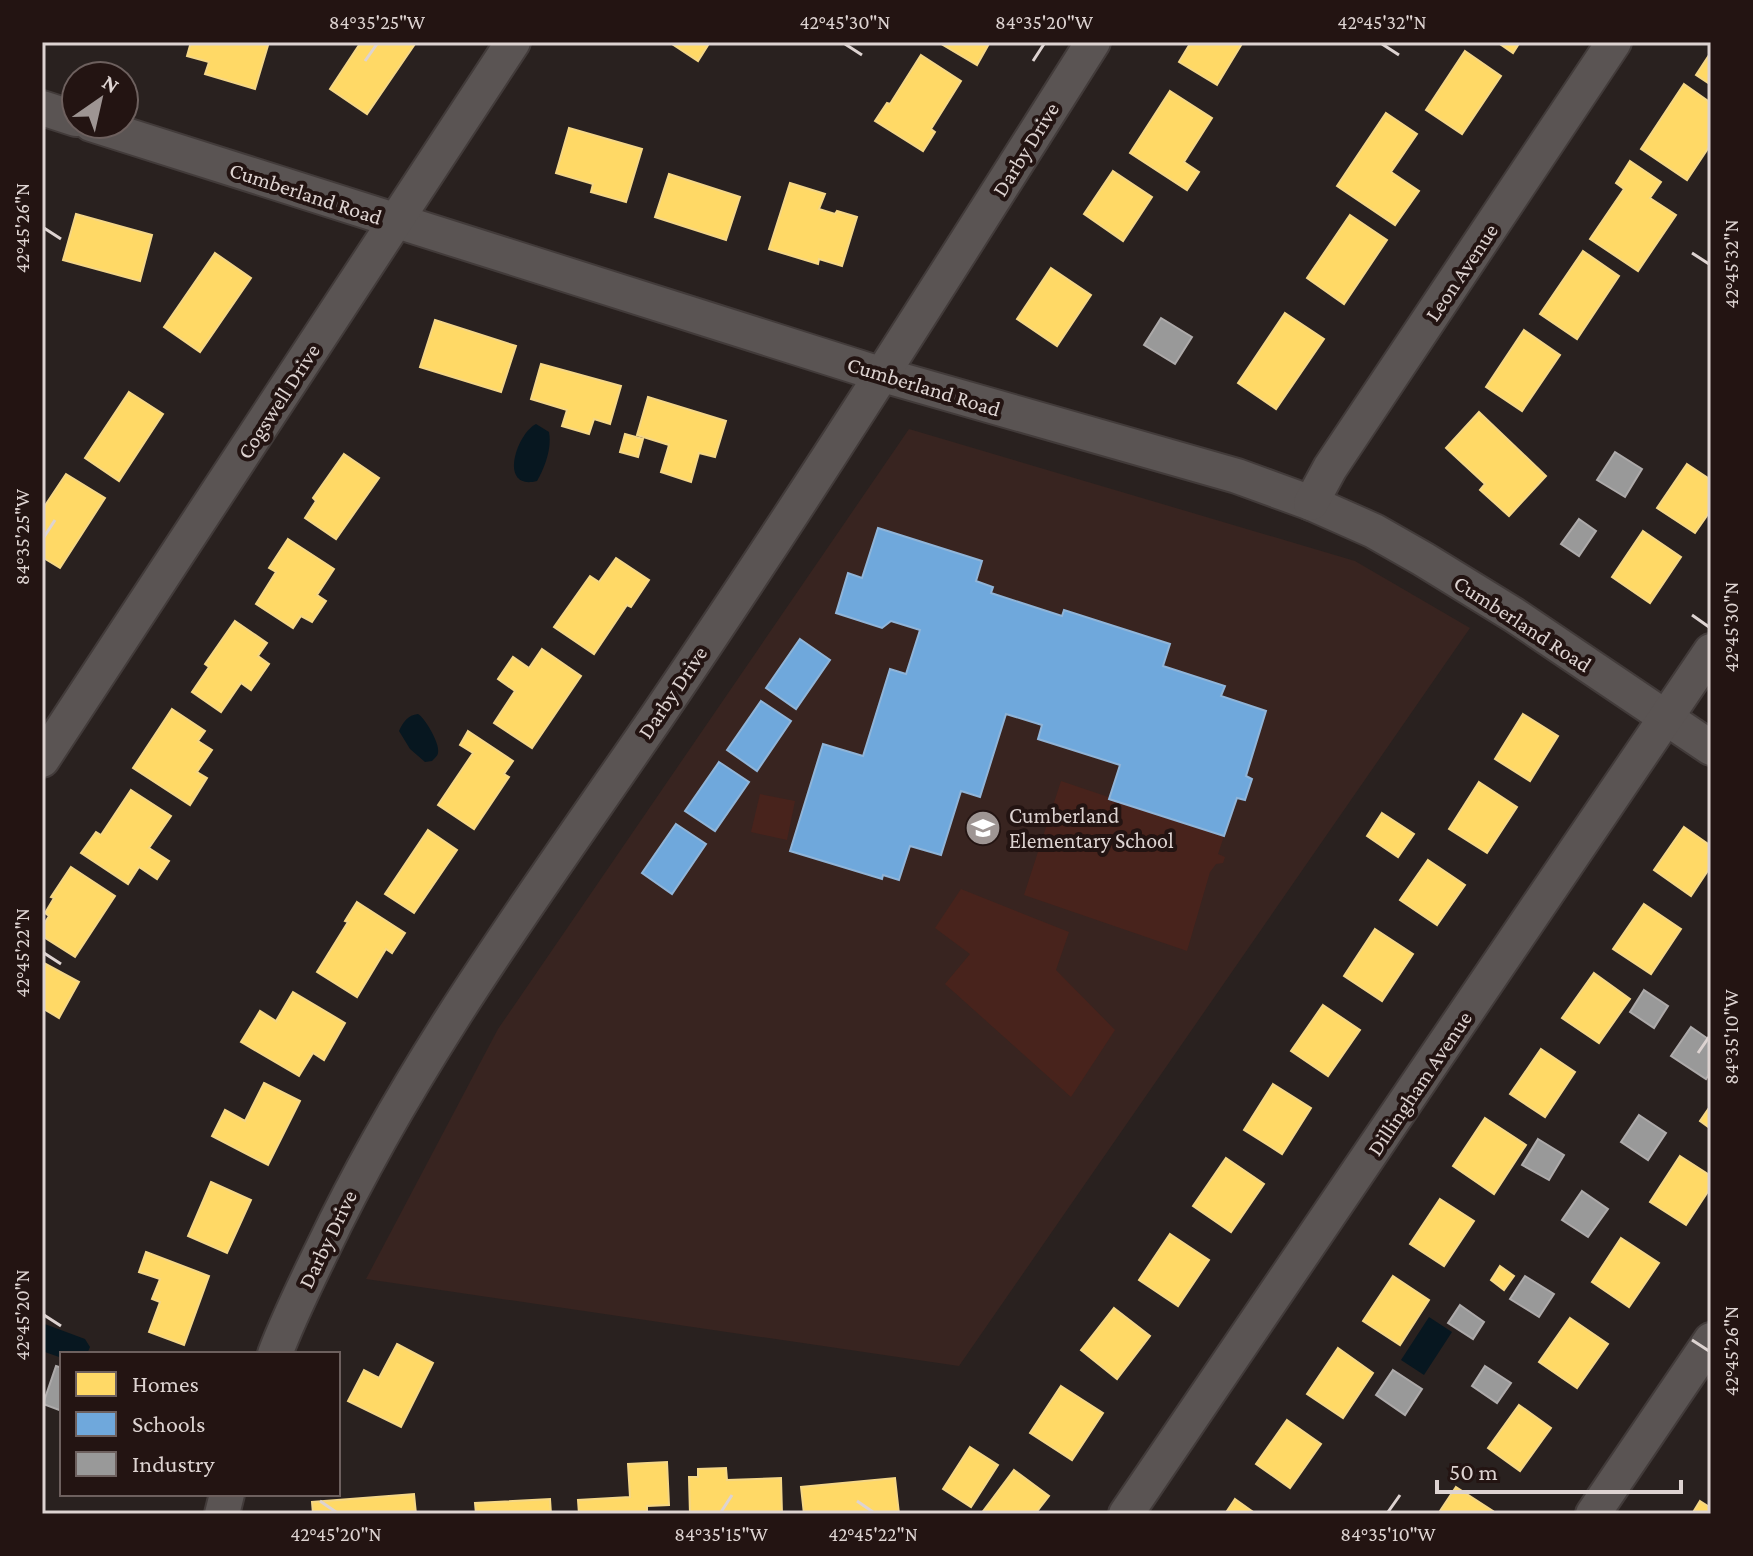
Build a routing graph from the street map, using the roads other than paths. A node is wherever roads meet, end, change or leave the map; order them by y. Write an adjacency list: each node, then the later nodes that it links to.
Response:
1 (513, 42): 5 (street, Cogswell Drive)
2 (1093, 42): 6 (street, Darby Drive)
3 (1614, 42): 7 (street, Leon Avenue)
4 (140, 140): 5 (street, Cumberland Road)
5 (396, 221): 6 (street, Cumberland Road); 11 (street, Cogswell Drive)
6 (883, 375): 7 (street, Cumberland Road); 13 (street, Darby Drive)
7 (1311, 503): 9 (street, Cumberland Road)
8 (1711, 651): 9 (street, Dillingham Avenue)
9 (1666, 718): 10 (street, Cumberland Road); 14 (street, Dillingham Avenue)
10 (1711, 748)
11 (42, 760)
12 (1711, 1340): 15 (street)
13 (276, 1352)
14 (1126, 1514)
15 (1593, 1514)

